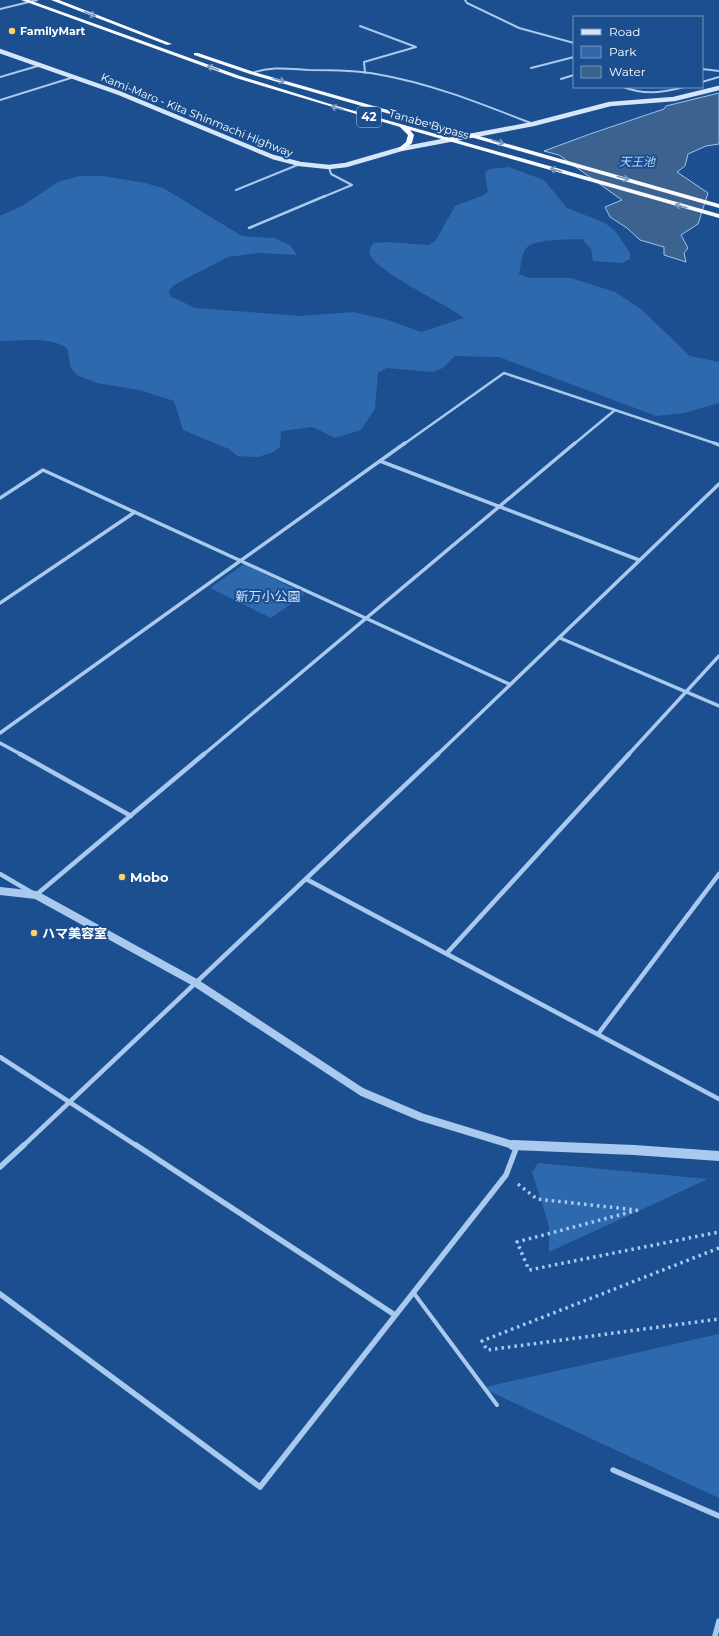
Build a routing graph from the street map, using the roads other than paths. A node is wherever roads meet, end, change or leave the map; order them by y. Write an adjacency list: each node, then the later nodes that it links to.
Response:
1 (37, 0): 4 (street)
2 (54, 0): 8 (highway, one-way to 8)
3 (465, 0): 7 (street)
4 (26, 1): 5 (street); 29 (highway, Tanabe Bypass / 42, one-way to 4)
5 (0, 10)
6 (360, 26): 17 (street)
7 (573, 43)
8 (177, 47)
9 (2, 52): 12 (main road, Kami-Maro - Kita Shinmachi Highway)
10 (190, 52): 16 (highway, Tanabe Bypass / 42)
11 (573, 58): 13 (street)
12 (41, 65): 19 (street); 20 (main road, Kami-Maro - Kita Shinmachi Highway)
13 (531, 68)
14 (703, 69): 15 (street)
15 (719, 71)
16 (252, 73): 17 (street); 30 (highway, Tanabe Bypass / 42, one-way to 30)
17 (365, 73): 28 (street)
18 (573, 75): 22 (street)
19 (0, 77)
20 (76, 77): 27 (street); 33 (main road, Kami-Maro - Kita Shinmachi Highway)
21 (719, 77): 23 (street)
22 (561, 79)
23 (703, 82)
24 (626, 88): 25 (street)
25 (680, 88)
26 (719, 88): 28 (main road, Kami-Maro - Kita Shinmachi Highway)
27 (0, 100)
28 (533, 124): 30 (main road, Kami-Maro - Kita Shinmachi Highway)
29 (403, 127): 31 (highway, Tanabe Bypass / 42); 32 (highway)
30 (476, 136): 31 (main road, Kami-Maro - Kita Shinmachi Highway); 36 (highway, Tanabe Bypass / 42, one-way to 36)
31 (449, 140): 32 (main road, Kami-Maro - Kita Shinmachi Highway); 37 (highway, Tanabe Bypass / 42, one-way to 31)
32 (401, 149): 34 (main road, Kami-Maro - Kita Shinmachi Highway)
33 (300, 164): 34 (main road, Kami-Maro - Kita Shinmachi Highway); 35 (street)
34 (329, 168): 38 (street)
35 (236, 190)
36 (719, 206)
37 (719, 216)
38 (249, 228)
39 (615, 410): 40 (street); 41 (street); 44 (street)
40 (719, 445)
41 (380, 461): 44 (street); 47 (street)
42 (719, 484): 46 (street)
43 (0, 498): 45 (street)
44 (500, 506): 46 (street); 49 (street)
45 (135, 512): 47 (street); 48 (street)
46 (639, 560): 50 (street)
47 (241, 561): 49 (street); 55 (street)
48 (0, 603)
49 (366, 618): 52 (street); 57 (street)
50 (560, 638): 52 (street); 53 (street)
51 (719, 656): 53 (street)
52 (509, 684): 60 (street)
53 (686, 693): 54 (street); 63 (street)
54 (719, 706)
55 (0, 733)
56 (0, 744): 57 (street)
57 (131, 816): 62 (street)
58 (0, 874): 62 (street)
59 (719, 874): 65 (street)
60 (306, 879): 63 (street); 64 (street)
61 (0, 891): 62 (street)
62 (36, 895): 64 (street)
63 (447, 953): 65 (street)
64 (196, 983): 68 (street); 69 (street)
65 (598, 1034): 67 (street)
66 (0, 1058): 68 (street)
67 (719, 1099)
68 (71, 1102): 71 (street); 74 (street)
69 (517, 1146): 70 (street); 72 (street)
70 (719, 1156)
71 (0, 1166)
72 (413, 1292): 74 (street); 75 (lane)
73 (0, 1294): 74 (street)
74 (395, 1315)
75 (497, 1405)
76 (613, 1470): 77 (street)
77 (719, 1516)
78 (719, 1622): 79 (street)
79 (715, 1636)

